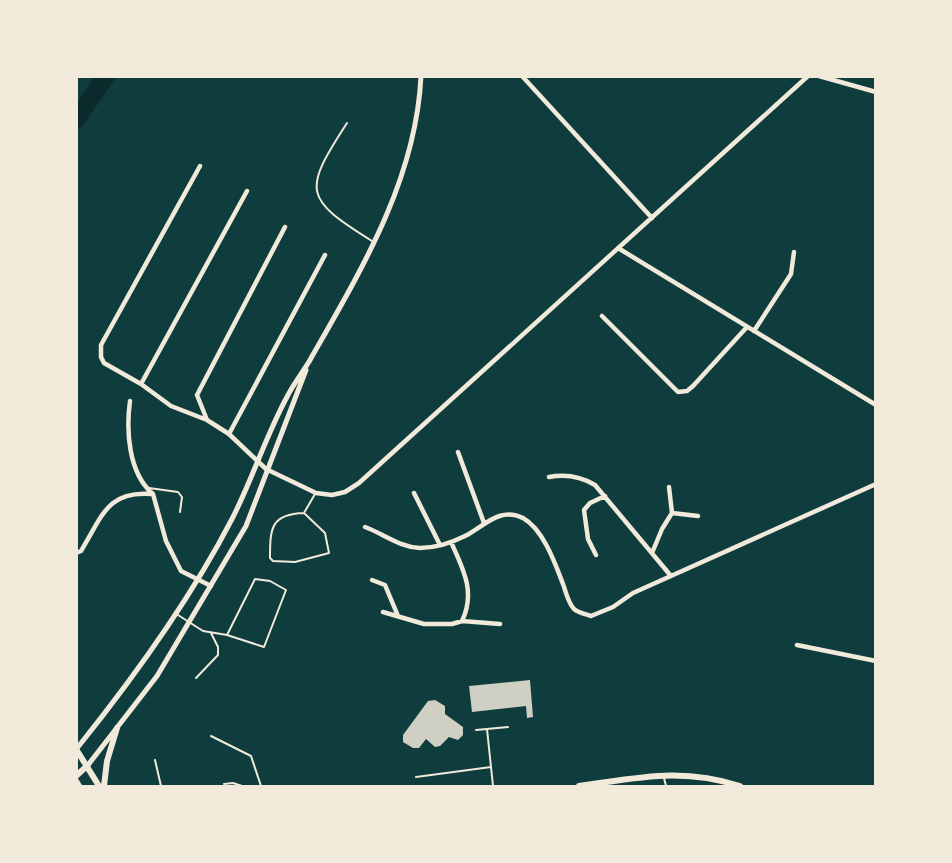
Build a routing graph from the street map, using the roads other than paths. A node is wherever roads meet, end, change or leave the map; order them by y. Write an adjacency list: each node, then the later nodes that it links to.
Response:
1 (413, 76): 5 (street)
2 (522, 76): 10 (street)
3 (808, 76): 10 (street)
4 (819, 76): 6 (street)
5 (421, 78): 12 (street)
6 (876, 92)
7 (347, 123): 12 (lane)
8 (201, 166): 20 (street)
9 (247, 191): 20 (street)
10 (652, 218): 13 (street)
11 (285, 227): 23 (street)
12 (375, 243): 19 (street)
13 (618, 248): 17 (street); 32 (street)
14 (794, 252): 18 (street)
15 (325, 255): 24 (street)
16 (602, 316): 17 (street)
17 (747, 327): 18 (street)
18 (754, 331): 22 (street)
19 (308, 363): 26 (street); 27 (street)
20 (141, 384): 23 (street)
21 (130, 401): 31 (street)
22 (876, 405)
23 (207, 420): 24 (street)
24 (229, 434): 26 (street)
25 (458, 452): 40 (street)
26 (257, 461): 27 (street); 48 (street)
27 (267, 469): 32 (street); 50 (street)
28 (549, 477): 35 (street)
29 (876, 484): 47 (street)
30 (669, 487): 38 (street)
31 (146, 488): 34 (street); 36 (lane)
32 (316, 493): 37 (lane)
33 (414, 493): 43 (street)
34 (153, 494): 44 (street); 48 (street)
35 (604, 496): 45 (street); 46 (street)
36 (180, 512)
37 (304, 513): 37 (lane)
38 (672, 513): 39 (street); 45 (street)
39 (698, 516)
40 (484, 523): 42 (street); 47 (street)
41 (365, 528): 43 (street)
42 (451, 542): 43 (street); 54 (street)
43 (440, 545)
44 (76, 553)
45 (652, 553): 47 (street)
46 (596, 555)
47 (671, 576)
48 (197, 580): 50 (street); 52 (street)
49 (372, 580): 53 (street)
50 (211, 586): 55 (street)
51 (383, 612): 53 (street)
52 (176, 613): 55 (lane); 67 (street)
53 (398, 616): 54 (street)
54 (462, 621): 56 (street)
55 (190, 623): 57 (lane); 63 (street)
56 (500, 624)
57 (211, 633): 58 (lane); 61 (lane)
58 (227, 635): 58 (lane)
59 (797, 645): 60 (street)
60 (876, 661)
61 (196, 678)
62 (508, 727): 64 (lane)
63 (117, 728): 69 (street); 77 (main road)
64 (487, 729): 65 (lane); 70 (lane)
65 (476, 730)
66 (211, 736): 80 (lane)
67 (77, 747): 69 (main road)
68 (155, 760): 78 (lane)
69 (88, 765): 73 (main road); 76 (main road)
70 (491, 767): 72 (lane); 81 (lane)
71 (664, 775): 82 (main road); 83 (lane); 84 (main road)
72 (416, 777)
73 (76, 778): 75 (main road)
74 (224, 784): 79 (lane)
75 (79, 786)
76 (99, 786)
77 (104, 786)
78 (161, 786)
79 (242, 786)
80 (261, 786)
81 (493, 786)
82 (579, 786)
83 (666, 786)
84 (740, 786)

